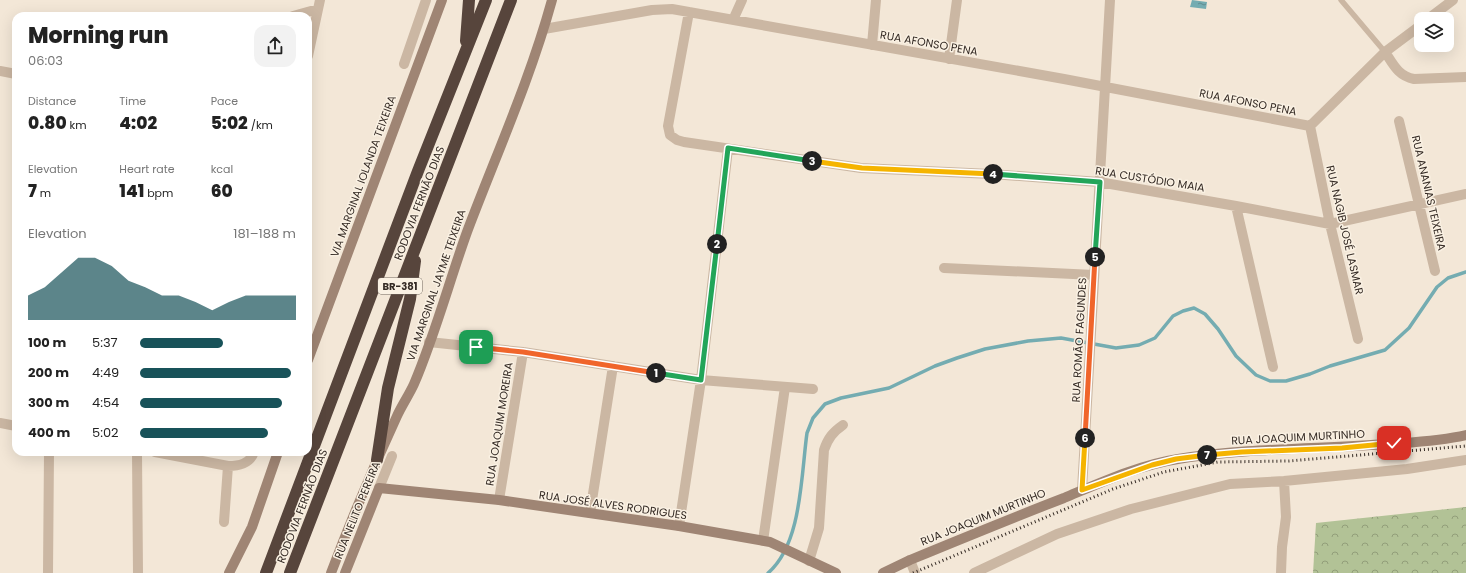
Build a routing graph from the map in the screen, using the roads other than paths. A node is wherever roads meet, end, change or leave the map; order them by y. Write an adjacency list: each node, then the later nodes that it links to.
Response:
1 (426, 0): 27 (street)
2 (442, 0): 46 (street, VIA MARGINAL IOLANDA TEIXEIRA)
3 (469, 0): 25 (highway)
4 (486, 0): 25 (highway, RODOVIA FERNÃO DIAS / BR-381)
5 (511, 0): 40 (highway, RODOVIA FERNÃO DIAS / BR-381)
6 (552, 0): 20 (street, VIA MARGINAL JAYME TEIXEIRA)
7 (656, 0): 15 (street)
8 (742, 0): 19 (street)
9 (876, 0): 23 (street)
10 (957, 0): 26 (street)
11 (1110, 0): 31 (street, RUA ROMÃO FAGUNDES)
12 (1342, 0): 24 (lane)
13 (1453, 0): 18 (street)
14 (319, 5): 16 (street); 22 (street)
15 (652, 10): 17 (street, RUA AFONSO PENA); 20 (street, RUA AFONSO PENA)
16 (302, 12)
17 (689, 12): 19 (street, RUA AFONSO PENA); 34 (street, RUA CUSTÓDIO MAIA)
18 (1437, 12)
19 (734, 20): 23 (street, RUA AFONSO PENA)
20 (544, 29): 45 (street, VIA MARGINAL JAYME TEIXEIRA)
21 (1414, 30): 24 (street)
22 (312, 37)
23 (872, 45): 26 (street, RUA AFONSO PENA)
24 (1385, 52): 30 (street); 33 (street)
25 (465, 54): 57 (highway, RODOVIA FERNÃO DIAS / BR-381)
26 (949, 59): 31 (street, RUA AFONSO PENA)
27 (404, 64)
28 (0, 70): 29 (street)
29 (12, 73)
30 (1466, 77)
31 (1105, 87): 33 (street, RUA AFONSO PENA); 35 (street, RUA ROMÃO FAGUNDES)
32 (1399, 121): 37 (street, RUA ANANIAS TEIXEIRA)
33 (1310, 126): 39 (street, RUA NAGIB JOSÉ LASMAR)
34 (728, 148): 35 (street, RUA CUSTÓDIO MAIA); 50 (street)
35 (1100, 182): 38 (street, RUA CUSTÓDIO MAIA); 43 (street, RUA ROMÃO FAGUNDES)
36 (1466, 194): 37 (street, RUA CUSTÓDIO MAIA)
37 (1419, 205): 39 (street, RUA CUSTÓDIO MAIA); 42 (street, RUA ANANIAS TEIXEIRA)
38 (1236, 206): 39 (street, RUA CUSTÓDIO MAIA); 49 (street)
39 (1330, 224): 44 (street, RUA NAGIB JOSÉ LASMAR)
40 (418, 241): 65 (highway); 82 (highway, RODOVIA FERNÃO DIAS / BR-381)
41 (944, 268): 43 (street)
42 (1435, 271)
43 (1094, 275): 70 (street, RUA ROMÃO FAGUNDES)
44 (1358, 339)
45 (429, 342): 47 (street); 65 (street, VIA MARGINAL JAYME TEIXEIRA)
46 (312, 349)
47 (523, 352): 48 (street); 71 (street, RUA JOAQUIM MOREIRA)
48 (614, 366): 50 (street); 72 (street)
49 (1273, 367)
50 (701, 380): 51 (street); 74 (street)
51 (784, 387): 52 (street); 75 (street)
52 (813, 390)
53 (0, 423): 54 (street)
54 (12, 425)
55 (843, 425): 77 (street)
56 (1466, 434): 70 (street, RUA JOAQUIM MURTINHO)
57 (312, 452)
58 (49, 456): 78 (street)
59 (137, 456): 79 (street)
60 (175, 456): 67 (street)
61 (252, 456): 67 (street)
62 (277, 456): 80 (street)
63 (310, 456): 81 (highway, RODOVIA FERNÃO DIAS / BR-381)
64 (392, 456): 69 (street, RUA NELITO PEREIRA)
65 (377, 460): 83 (street, VIA MARGINAL JAYME TEIXEIRA)
66 (1466, 460): 68 (street)
67 (228, 466): 73 (street)
68 (1284, 481): 88 (street); 89 (street)
69 (379, 488): 71 (street, RUA JOSÉ ALVES RODRIGUES); 84 (street, RUA NELITO PEREIRA)
70 (1082, 490): 76 (street, RUA JOAQUIM MURTINHO)
71 (499, 500): 72 (street, RUA JOSÉ ALVES RODRIGUES)
72 (590, 513): 74 (street, RUA JOSÉ ALVES RODRIGUES)
73 (224, 522)
74 (679, 526): 75 (street, RUA JOSÉ ALVES RODRIGUES)
75 (767, 541): 77 (street, RUA JOSÉ ALVES RODRIGUES)
76 (910, 560): 86 (street); 87 (street)
77 (809, 561): 85 (street, RUA JOSÉ ALVES RODRIGUES)
78 (48, 573)
79 (138, 573)
80 (229, 573)
81 (266, 573)
82 (290, 573)
83 (331, 573)
84 (345, 573)
85 (836, 573)
86 (883, 573)
87 (915, 573)
88 (974, 573)
89 (1281, 573)

